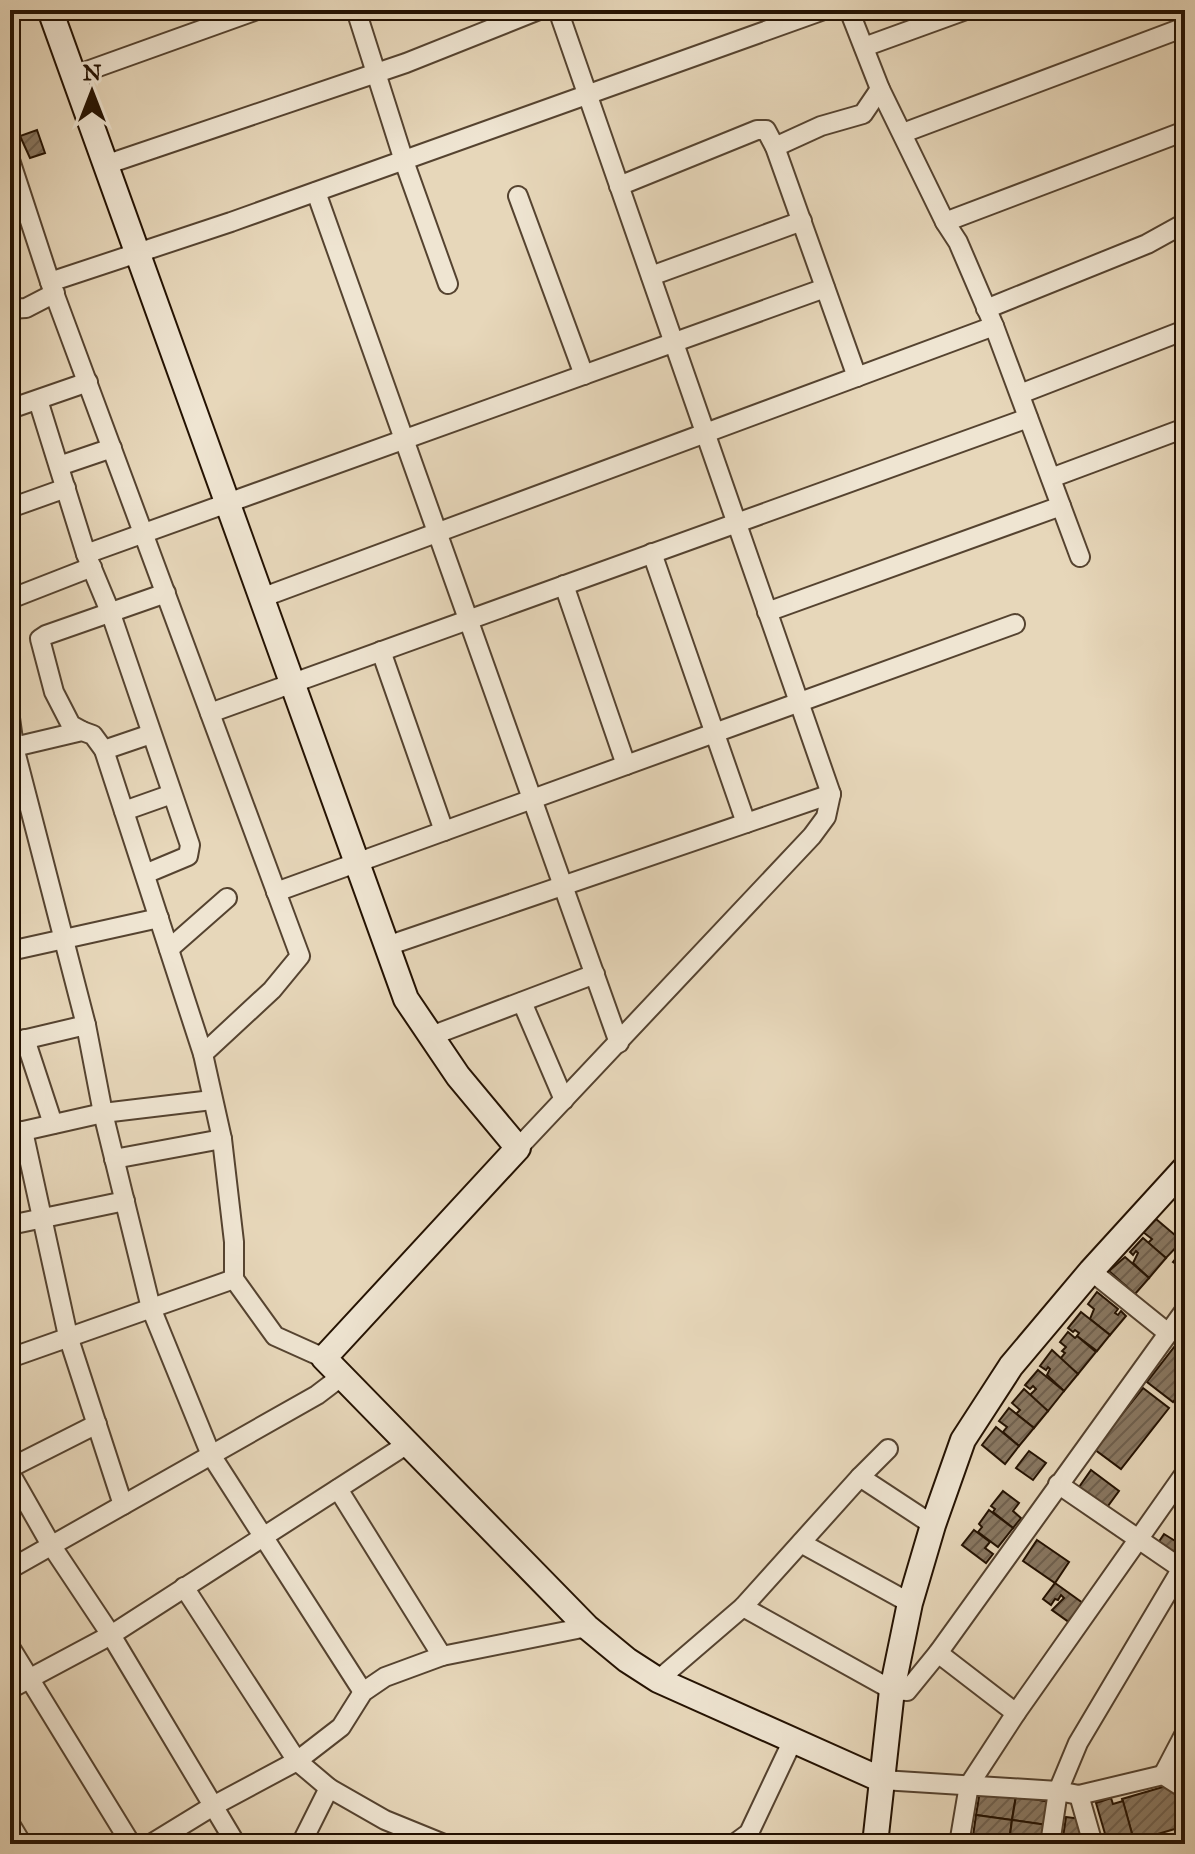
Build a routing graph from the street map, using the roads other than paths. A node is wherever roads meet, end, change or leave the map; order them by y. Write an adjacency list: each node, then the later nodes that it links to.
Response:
1 (50, 10): 12 (street)
2 (257, 10): 12 (street)
3 (356, 10): 11 (street)
4 (539, 10): 11 (street)
5 (558, 10): 14 (street)
6 (824, 10): 14 (street)
7 (849, 10): 10 (street)
8 (966, 10): 10 (street)
9 (1185, 27): 16 (street)
10 (864, 47): 13 (street)
11 (375, 73): 19 (street); 20 (street)
12 (73, 76): 20 (street)
13 (880, 89): 16 (street); 17 (street)
14 (588, 97): 19 (street); 21 (street)
15 (1185, 131): 25 (street)
16 (903, 133): 25 (street)
17 (775, 147): 21 (street); 24 (street)
18 (10, 160): 30 (street)
19 (404, 161): 22 (street); 29 (street)
20 (105, 165): 27 (street)
21 (619, 186): 28 (street)
22 (316, 192): 27 (street); 45 (street)
23 (518, 196): 36 (street)
24 (802, 221): 28 (street); 31 (street)
25 (945, 222): 33 (street)
26 (1185, 223): 33 (street)
27 (137, 255): 30 (street); 50 (street)
28 (651, 276): 35 (street)
29 (448, 284)
30 (53, 288): 32 (street); 38 (street)
31 (825, 288): 35 (street); 37 (street)
32 (10, 309)
33 (990, 317): 37 (street); 39 (street)
34 (1185, 330): 39 (street)
35 (674, 342): 36 (street); 44 (street)
36 (584, 375): 45 (street)
37 (857, 377): 44 (street)
38 (88, 382): 40 (street); 46 (street)
39 (1020, 394): 42 (street)
40 (38, 400): 41 (street); 47 (street)
41 (10, 409)
42 (1028, 418): 48 (street); 53 (street)
43 (1185, 428): 48 (street)
44 (705, 433): 53 (street); 54 (street)
45 (404, 439): 50 (street); 54 (street)
46 (112, 448): 47 (street); 55 (street)
47 (59, 466): 49 (street)
48 (1051, 478): 51 (street)
49 (66, 488): 52 (street); 58 (street)
50 (226, 503): 55 (street); 61 (street)
51 (1061, 506): 57 (street); 63 (street)
52 (10, 508)
53 (736, 523): 56 (street); 63 (street)
54 (437, 532): 61 (street); 65 (street)
55 (143, 533): 58 (street); 60 (street)
56 (652, 553): 59 (street); 73 (street)
57 (1080, 557)
58 (89, 561): 62 (street); 64 (street)
59 (564, 585): 65 (street); 77 (street)
60 (166, 593): 64 (street); 70 (street)
61 (261, 598): 68 (street)
62 (10, 599)
63 (767, 612): 69 (street)
64 (111, 614): 72 (street); 74 (street)
65 (468, 620): 67 (street); 80 (street)
66 (1015, 624): 69 (street)
67 (381, 651): 68 (street); 83 (street)
68 (292, 683): 70 (street); 84 (street)
69 (799, 703): 73 (street); 79 (street)
70 (210, 713): 87 (street)
71 (10, 718): 75 (street)
72 (82, 731): 75 (street); 76 (street)
73 (716, 733): 77 (street); 82 (street)
74 (151, 734): 76 (street); 78 (street)
75 (12, 748): 90 (street)
76 (104, 750): 81 (street)
77 (626, 765): 80 (street)
78 (172, 794): 81 (street); 85 (street)
79 (831, 794): 82 (street); 99 (street)
80 (532, 799): 83 (street); 86 (street)
81 (124, 811): 85 (street)
82 (746, 823): 86 (street)
83 (444, 831): 84 (street)
84 (356, 863): 87 (street); 91 (street)
85 (145, 874): 89 (street)
86 (563, 886): 91 (street); 94 (street)
87 (276, 892): 100 (street)
88 (227, 898): 92 (street)
89 (159, 918): 90 (street); 92 (street)
90 (64, 938): 93 (street); 96 (street)
91 (387, 946): 97 (street)
92 (169, 949): 100 (street)
93 (10, 951)
94 (595, 974): 95 (street); 99 (street)
95 (522, 1002): 97 (street); 102 (street)
96 (86, 1025): 98 (street); 103 (street)
97 (431, 1036): 107 (street)
98 (18, 1041): 104 (street)
99 (619, 1043): 102 (street)
100 (203, 1054): 101 (street)
101 (212, 1100): 103 (street); 106 (street)
102 (564, 1100): 107 (street)
103 (103, 1113): 104 (street); 108 (street)
104 (53, 1124): 105 (street)
105 (16, 1133): 111 (street)
106 (222, 1139): 108 (street); 114 (street)
107 (518, 1148): 120 (street)
108 (114, 1159): 110 (street)
109 (1185, 1168): 113 (street)
110 (125, 1201): 111 (street); 115 (street)
111 (41, 1219): 112 (street); 118 (street)
112 (10, 1225)
113 (1091, 1271): 117 (street); 132 (street)
114 (234, 1279): 115 (street); 120 (street)
115 (151, 1308): 118 (street); 125 (street)
116 (1185, 1310): 117 (street)
117 (1168, 1333): 129 (street)
118 (68, 1336): 119 (street); 122 (street)
119 (10, 1358)
120 (324, 1358): 121 (street)
121 (342, 1376): 123 (street); 125 (street)
122 (97, 1424): 126 (street); 131 (street)
123 (409, 1443): 130 (street); 142 (street)
124 (888, 1449): 128 (street)
125 (211, 1455): 131 (street); 133 (street)
126 (10, 1470): 136 (street)
127 (1185, 1473): 134 (street)
128 (860, 1477): 132 (street); 135 (street)
129 (1058, 1484): 134 (street); 145 (street)
130 (338, 1489): 133 (street); 146 (street)
131 (123, 1505): 136 (street)
132 (933, 1525): 140 (street)
133 (264, 1537): 139 (street); 151 (street)
134 (1138, 1539): 138 (street); 152 (street)
135 (801, 1543): 140 (street); 141 (street)
136 (51, 1545): 137 (street); 143 (street)
137 (10, 1569)
138 (1183, 1570): 161 (street)
139 (184, 1587): 143 (street); 155 (street)
140 (910, 1603): 150 (street)
141 (743, 1607): 148 (street); 150 (street)
142 (587, 1627): 146 (street); 148 (street)
143 (111, 1635): 147 (street); 163 (street)
144 (10, 1647): 147 (street)
145 (938, 1653): 150 (street); 152 (street)
146 (442, 1656): 151 (street)
147 (29, 1678): 149 (street); 167 (street)
148 (658, 1680): 154 (street)
149 (10, 1689)
150 (892, 1690): 157 (street)
151 (363, 1692): 155 (street)
152 (1016, 1713): 158 (street)
153 (1185, 1733): 156 (street)
154 (793, 1740): 157 (street); 171 (street)
155 (297, 1761): 159 (street); 163 (street)
156 (1163, 1775): 160 (street); 162 (street)
157 (882, 1780): 158 (street); 172 (street)
158 (969, 1785): 161 (street); 173 (street)
159 (329, 1788): 165 (street); 170 (street)
160 (1185, 1789)
161 (1058, 1791): 162 (street); 174 (street)
162 (1079, 1795): 175 (street)
163 (213, 1806): 168 (street); 169 (street)
164 (10, 1824): 166 (street)
165 (434, 1842)
166 (22, 1844)
167 (131, 1844)
168 (151, 1844)
169 (236, 1844)
170 (301, 1844)
171 (734, 1844)
172 (875, 1844)
173 (959, 1844)
174 (1050, 1844)
175 (1093, 1844)

